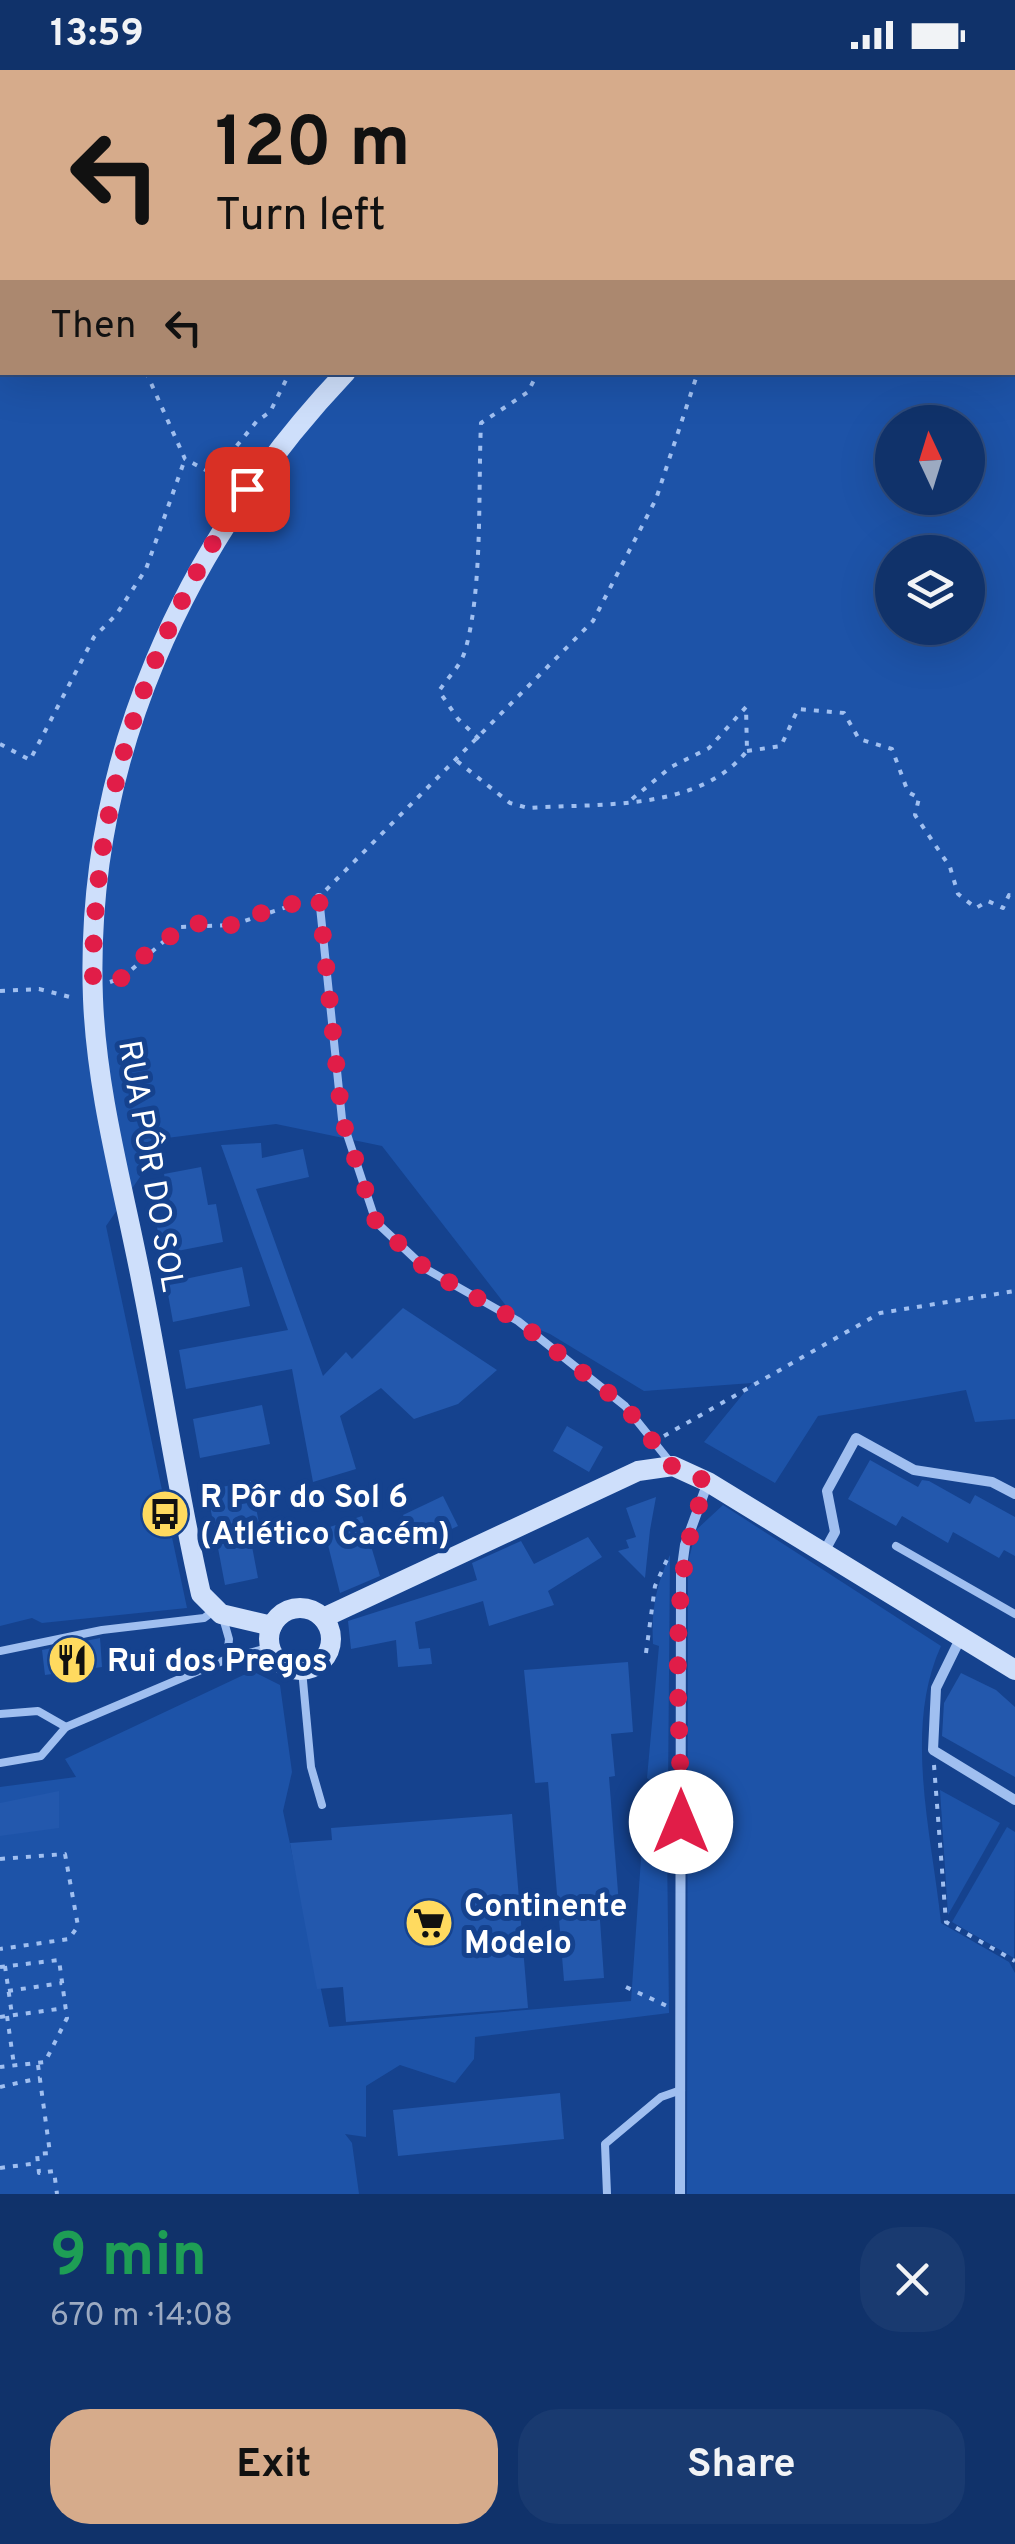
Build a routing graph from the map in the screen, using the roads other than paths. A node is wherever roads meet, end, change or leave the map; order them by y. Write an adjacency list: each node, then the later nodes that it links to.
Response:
1 (343, 375): 8 (street, RUA PÔR DO SOL)
2 (319, 898): 3 (lane)
3 (672, 1466): 4 (street); 10 (street)
4 (708, 1482): 7 (street); 22 (street)
5 (1015, 1494): 7 (street)
6 (896, 1546): 9 (lane)
7 (823, 1553): 12 (street)
8 (218, 1612): 11 (street); 13 (lane); 14 (lane)
9 (1015, 1614)
10 (323, 1618): 11 (street); 15 (street)
11 (271, 1637): 14 (lane); 15 (street)
12 (960, 1640): 16 (street); 20 (street)
13 (0, 1651)
14 (226, 1659): 18 (lane)
15 (302, 1670): 21 (lane)
16 (1015, 1670)
17 (0, 1714): 18 (lane)
18 (66, 1727): 19 (lane)
19 (0, 1763)
20 (1015, 1800)
21 (322, 1804)
22 (681, 2090): 23 (lane); 24 (street)
23 (607, 2194)
24 (680, 2194)

